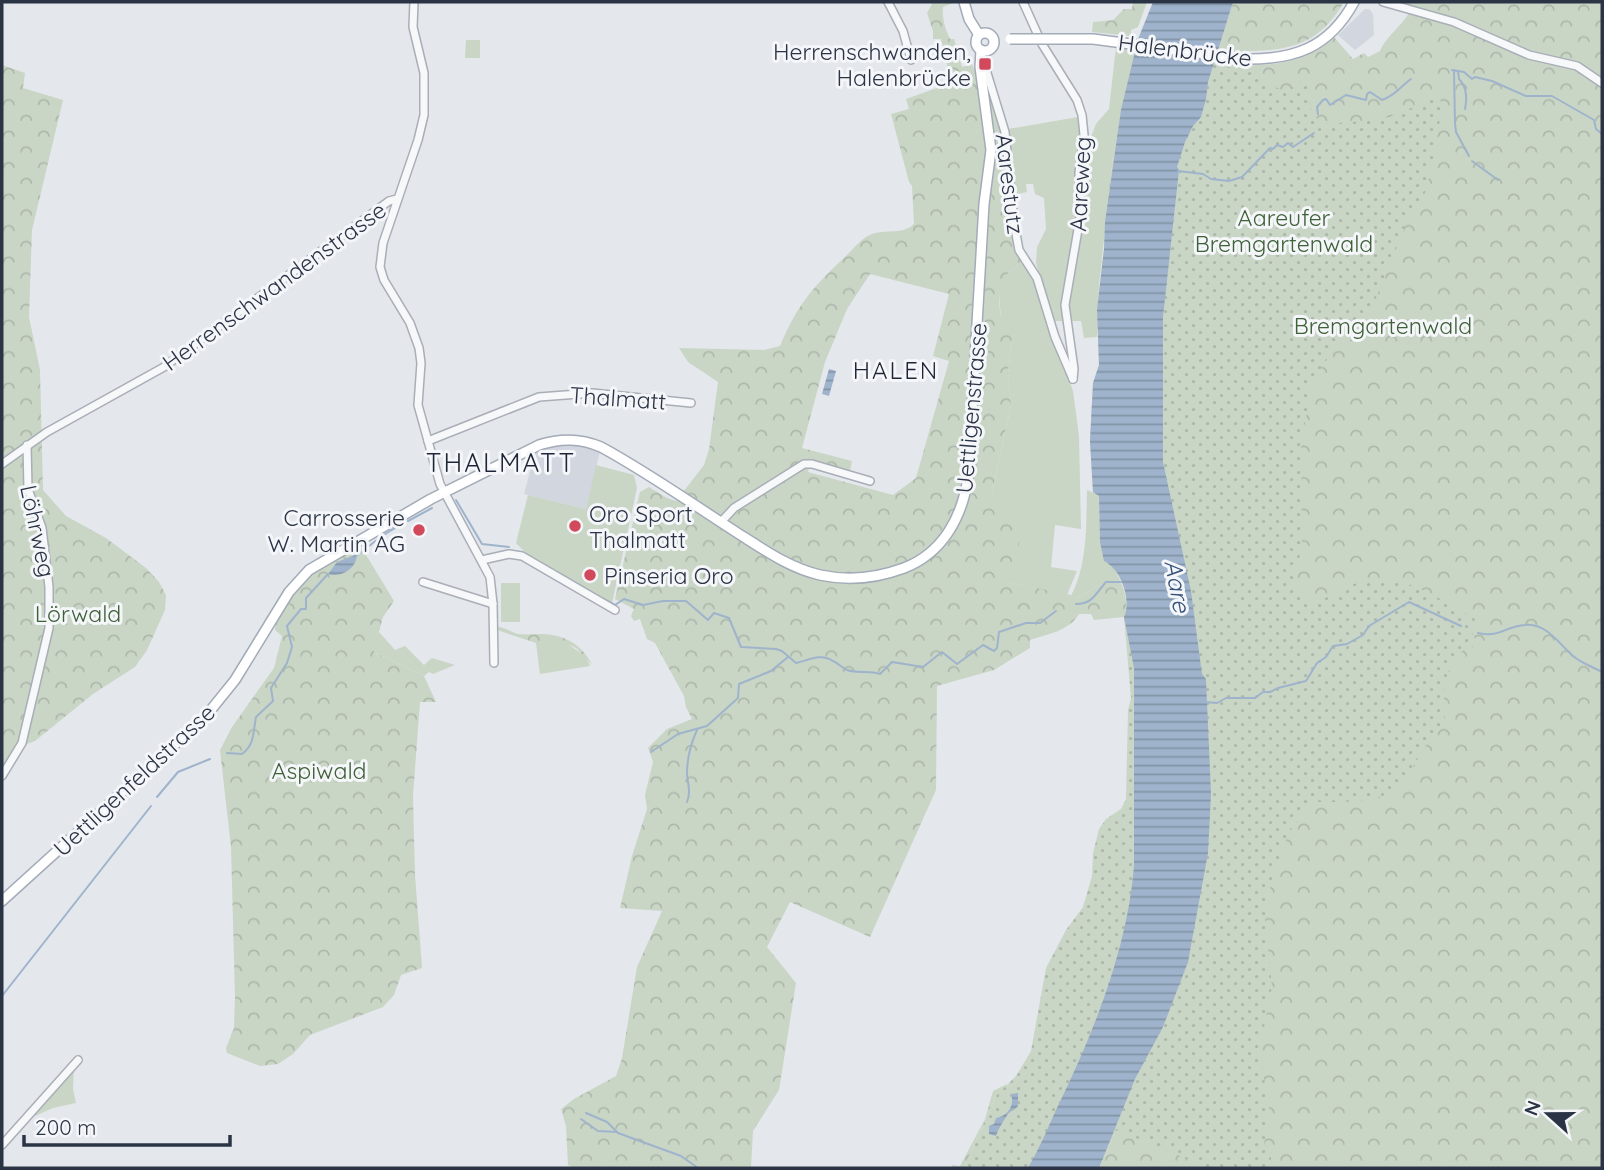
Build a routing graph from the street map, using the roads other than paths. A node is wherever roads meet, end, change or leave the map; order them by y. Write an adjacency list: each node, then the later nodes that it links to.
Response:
1 (414, 2): 13 (street, Herrenschwandenstrasse)
2 (888, 2): 10 (street)
3 (964, 2): 7 (main road)
4 (1023, 2): 14 (street, Aareweg)
5 (1354, 2): 8 (main road, Halenbrücke, bridge)
6 (1383, 2): 12 (street)
7 (979, 35): 8 (main road); 9 (main road)
8 (994, 41): 9 (main road)
9 (981, 50): 11 (main road, Uettligenstrasse)
10 (911, 60)
11 (981, 67): 14 (street, Aarestutz); 21 (main road, Uettligenstrasse)
12 (1602, 83)
13 (397, 199): 16 (street); 17 (street, Herrenschwandenstrasse)
14 (1073, 379)
15 (691, 403): 16 (street, Thalmatt)
16 (428, 441): 20 (street)
17 (27, 445): 18 (street, Herrenschwandenstrasse); 27 (street, Löhrweg)
18 (2, 464)
19 (870, 481): 21 (street)
20 (444, 492): 21 (main road, Uettligenstrasse); 22 (street); 28 (main road, Uettligenfeldstrasse)
21 (721, 522)
22 (482, 560): 24 (street); 25 (street)
23 (424, 582): 24 (street)
24 (493, 604): 26 (street)
25 (615, 610)
26 (494, 663)
27 (2, 776)
28 (2, 901)
29 (78, 1060): 30 (street)
30 (2, 1145)

